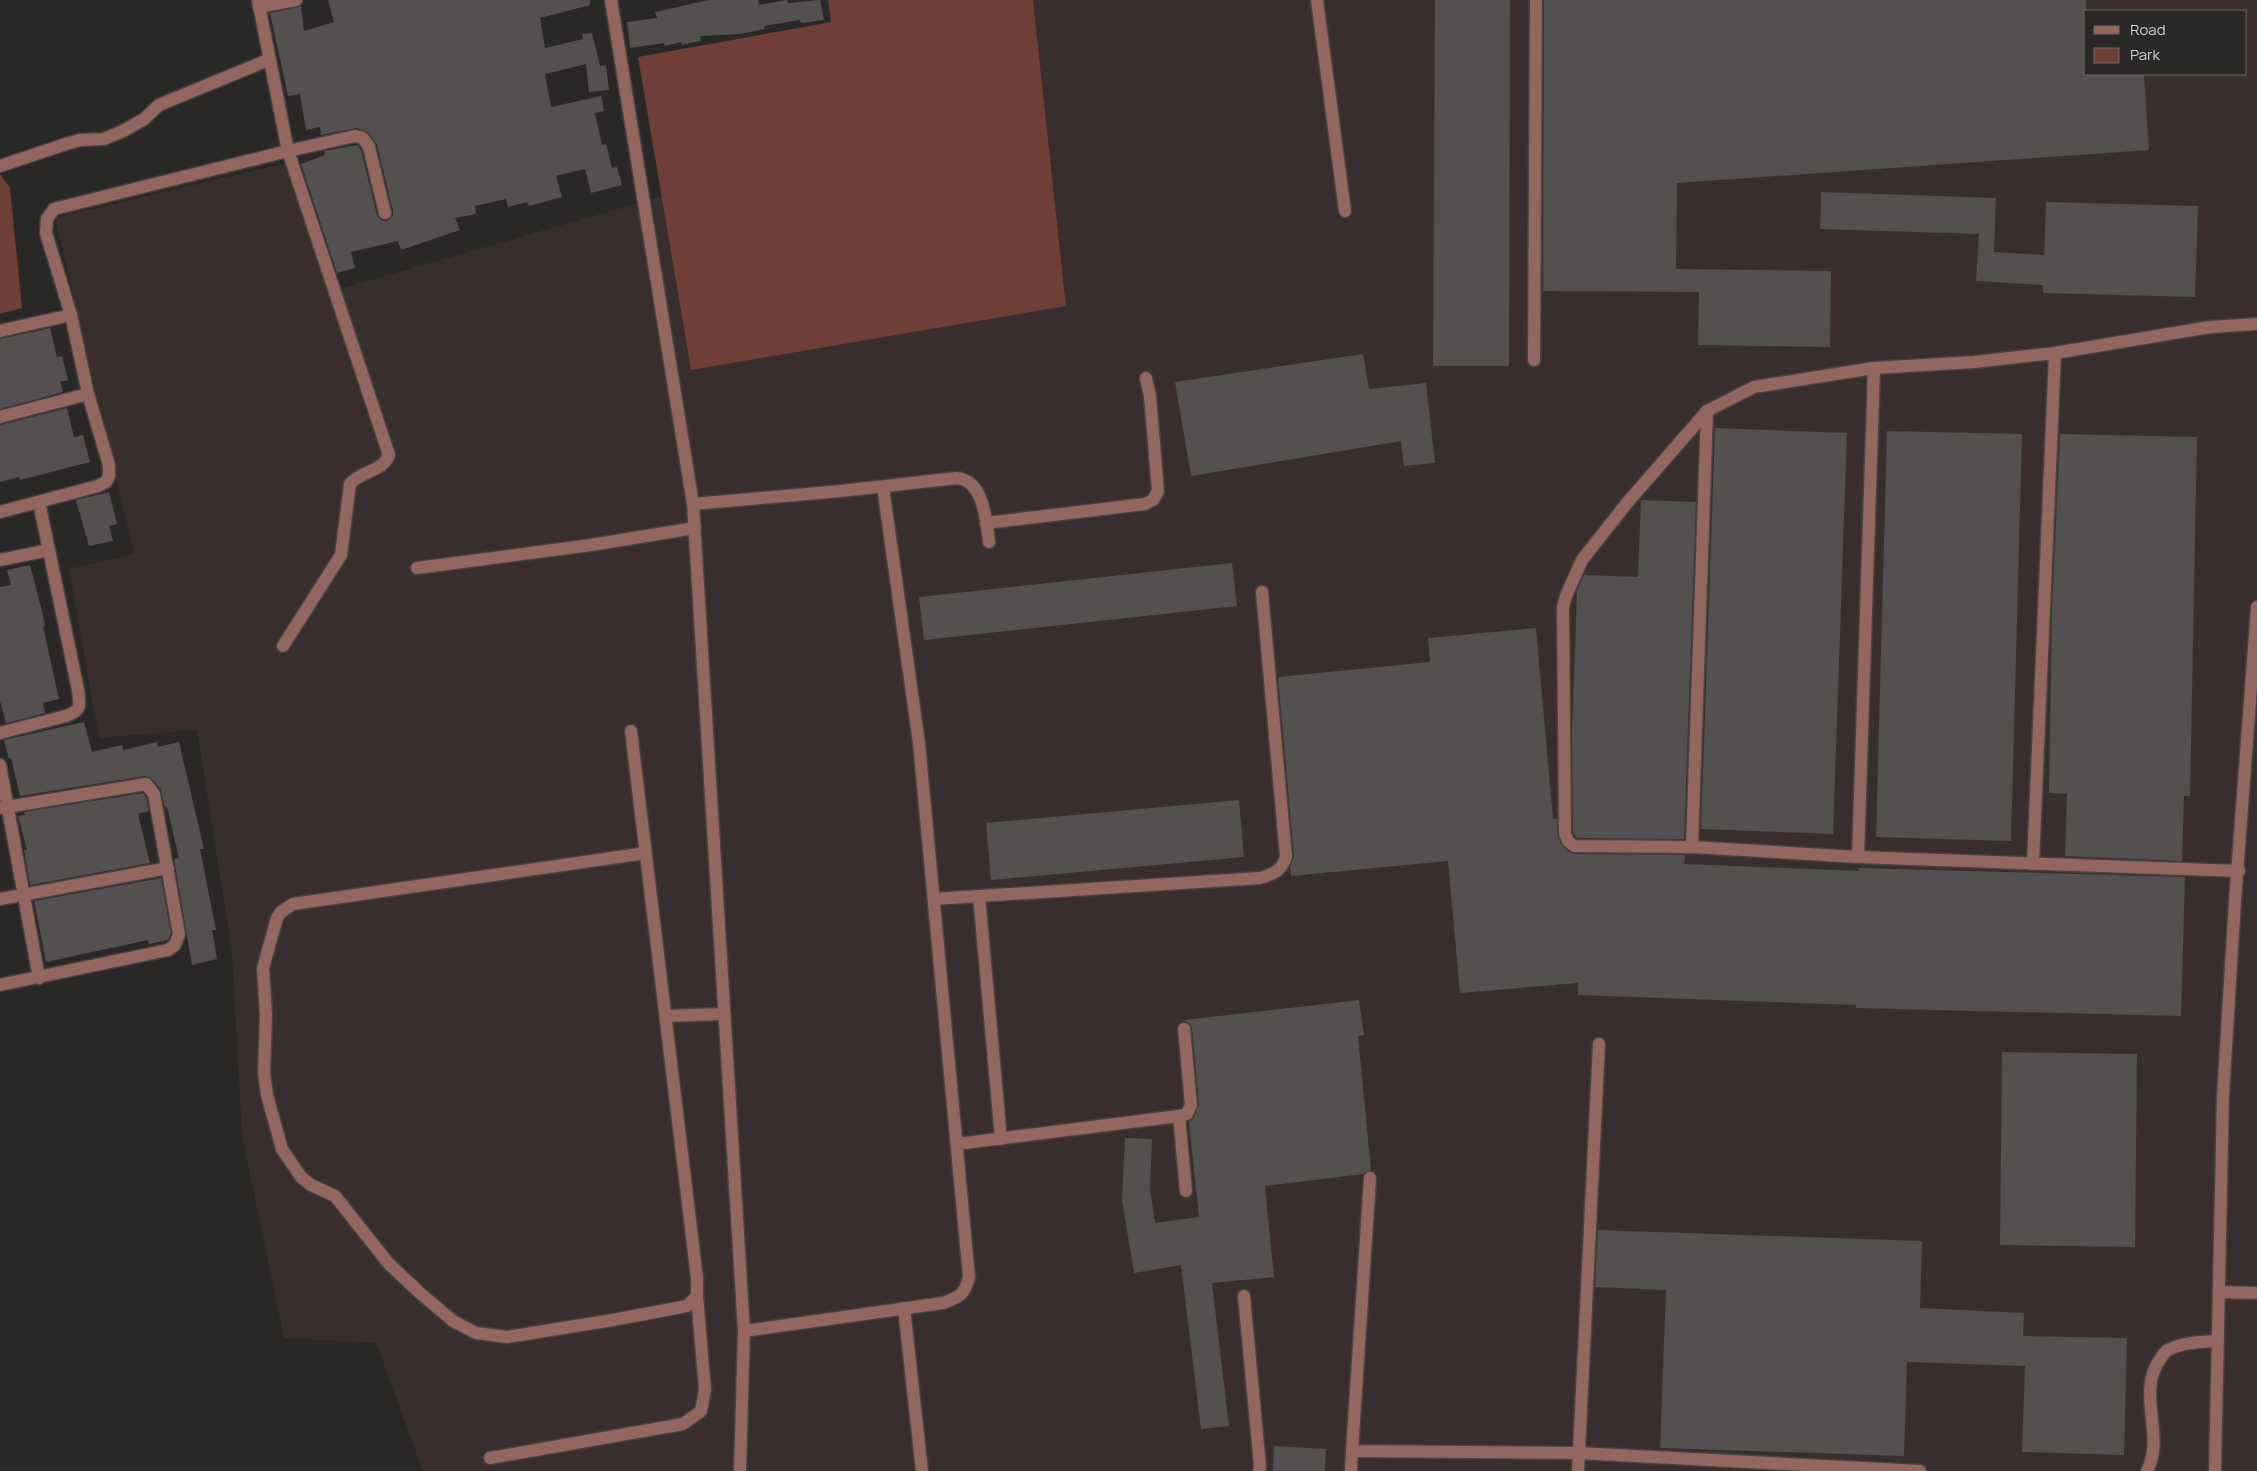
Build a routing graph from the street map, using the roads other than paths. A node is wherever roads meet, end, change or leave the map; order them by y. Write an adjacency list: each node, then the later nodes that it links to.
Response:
1 (296, 0): 5 (street)
2 (611, 0): 23 (street)
3 (1316, 0): 9 (street)
4 (1536, 0): 15 (street)
5 (259, 3): 6 (street)
6 (268, 60): 7 (street); 8 (street)
7 (288, 151): 10 (street); 11 (street); 33 (street)
8 (0, 166)
9 (1345, 211)
10 (385, 214)
11 (71, 315): 13 (street); 18 (street)
12 (2257, 324): 14 (street)
13 (0, 331)
14 (2054, 353): 16 (street); 41 (street)
15 (1534, 360)
16 (1874, 368): 19 (street); 40 (street)
17 (1146, 378): 25 (street)
18 (88, 394): 20 (street); 22 (street)
19 (1707, 411): 38 (street); 38 (street)
20 (0, 418)
21 (883, 487): 23 (street); 25 (street); 47 (street)
22 (39, 502): 24 (street); 28 (street)
23 (693, 504): 26 (street)
24 (0, 512)
25 (986, 522): 27 (street)
26 (695, 528): 30 (street); 50 (street)
27 (989, 542)
28 (49, 550): 29 (street); 35 (street)
29 (0, 560)
30 (417, 568)
31 (1262, 592): 45 (street)
32 (2257, 607): 43 (street)
33 (283, 646)
34 (632, 731): 39 (street)
35 (0, 733)
36 (0, 765): 37 (street)
37 (4, 808): 42 (street); 44 (street)
38 (1692, 847): 40 (street)
39 (646, 853): 51 (street); 61 (street)
40 (1858, 857): 41 (street)
41 (2033, 864): 43 (street)
42 (168, 868): 44 (street); 48 (street)
43 (2238, 871): 59 (street)
44 (22, 896): 46 (street); 48 (street)
45 (979, 896): 47 (street); 55 (street)
46 (0, 899)
47 (934, 899): 56 (street)
48 (39, 978): 49 (street)
49 (0, 985)
50 (723, 1014): 51 (street); 64 (street)
51 (666, 1016): 61 (street)
52 (1184, 1029): 54 (street)
53 (1599, 1044): 67 (street)
54 (1179, 1116): 55 (street); 58 (street)
55 (1001, 1139): 56 (street)
56 (957, 1144): 63 (street)
57 (1370, 1178): 66 (street)
58 (1186, 1191)
59 (2219, 1292): 60 (street); 65 (street)
60 (2257, 1293)
61 (697, 1296): 68 (street)
62 (1244, 1296): 71 (street)
63 (904, 1308): 64 (street); 70 (street)
64 (744, 1331): 69 (street)
65 (2218, 1341): 75 (street); 76 (street)
66 (1352, 1451): 67 (street); 72 (street)
67 (1578, 1453): 73 (street); 74 (street)
68 (490, 1458)
69 (740, 1471)
70 (922, 1471)
71 (1259, 1471)
72 (1350, 1471)
73 (1578, 1471)
74 (1920, 1471)
75 (2147, 1471)
76 (2215, 1471)

